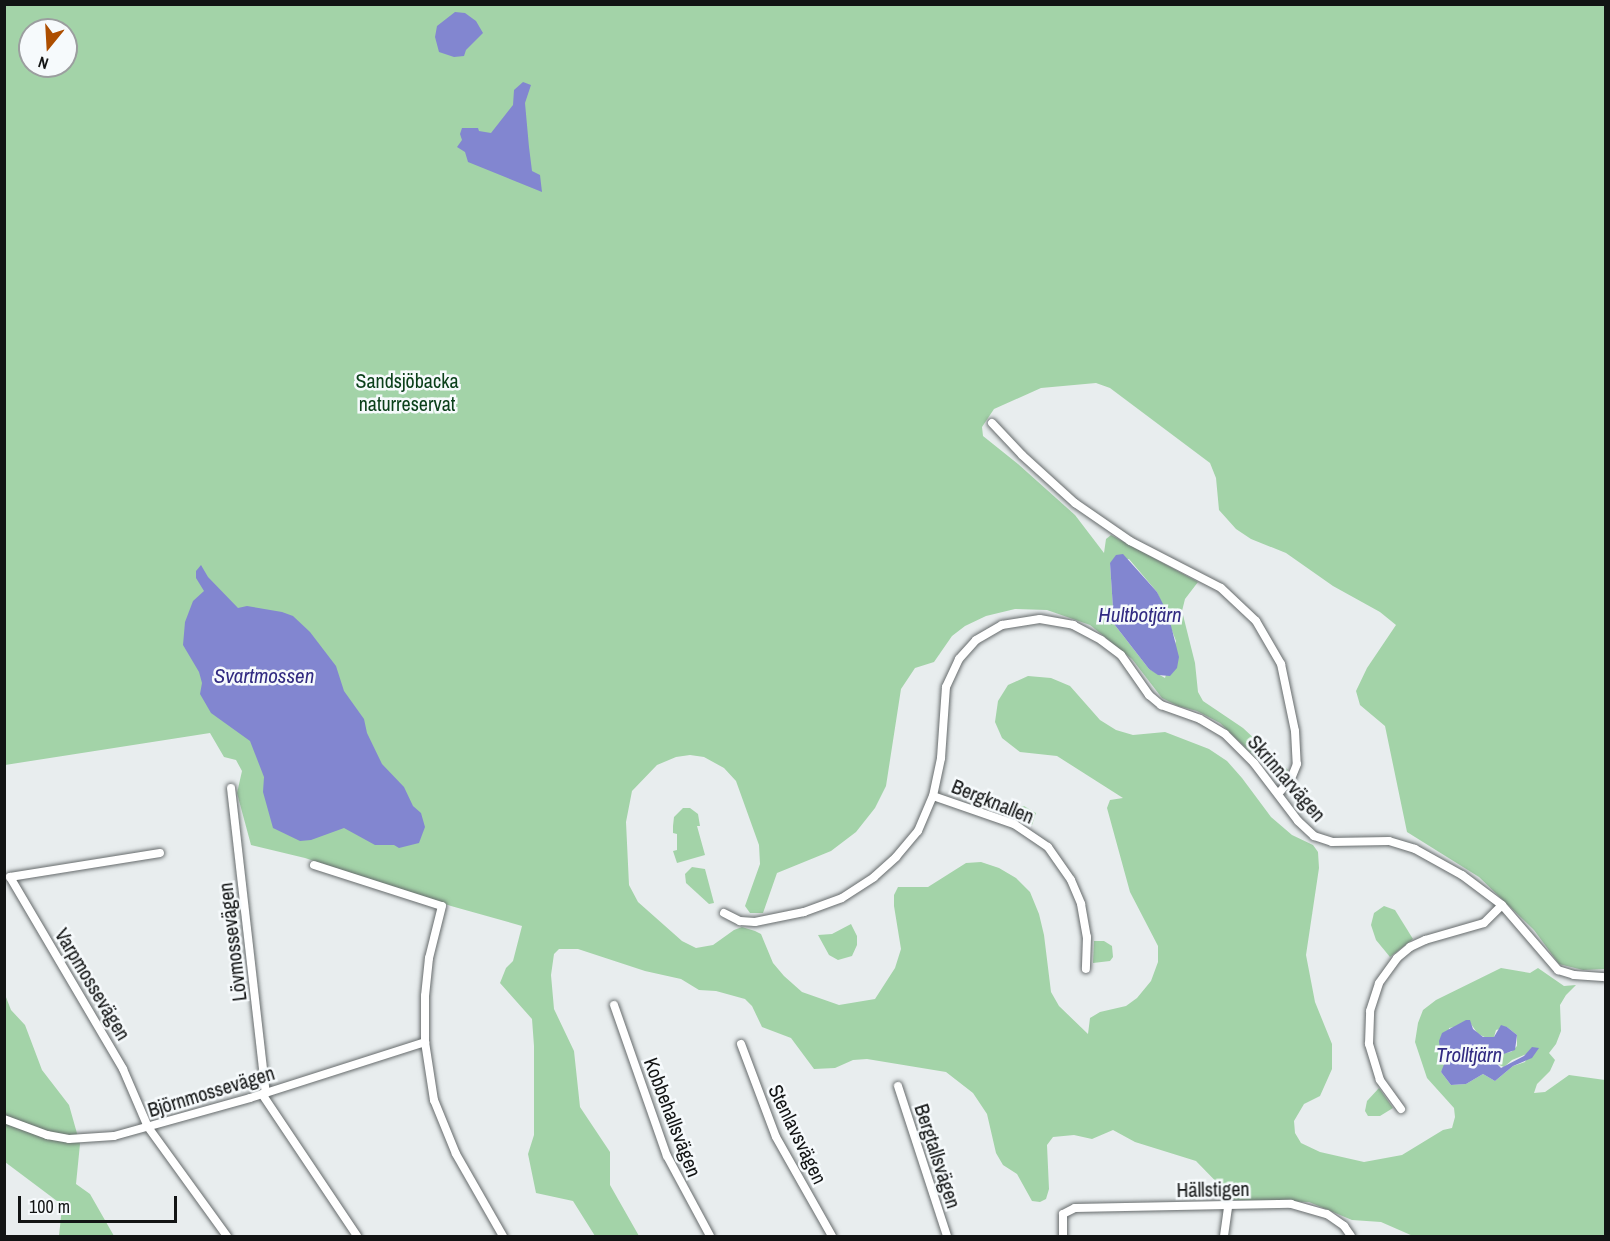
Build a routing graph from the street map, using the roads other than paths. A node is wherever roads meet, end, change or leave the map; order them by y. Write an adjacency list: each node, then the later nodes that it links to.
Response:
1 (992, 423): 3 (street)
2 (231, 788): 15 (street, Lövmossevägen)
3 (1279, 793): 4 (street, Skrinnarvägen); 7 (street, Skrinnarvägen)
4 (933, 796): 8 (street, Skrinnarvägen); 9 (street, Bergknallen)
5 (160, 853): 18 (street, Varpmossevägen)
6 (314, 865): 12 (street)
7 (1503, 905): 10 (street, Skrinnarvägen); 16 (street)
8 (724, 913)
9 (1086, 969)
10 (1605, 977)
11 (614, 1005): 23 (street, Kobbehallsvägen)
12 (425, 1042): 15 (street, Björnmossevägen); 22 (street)
13 (741, 1044): 24 (street, Stenlavsvägen)
14 (898, 1086): 25 (street, Bergtallsvägen)
15 (264, 1093): 18 (street, Björnmossevägen); 21 (street, Lövmossevägen)
16 (1401, 1109)
17 (4, 1119): 18 (street, Björnmossevägen)
18 (148, 1127): 20 (street, Varpmossevägen)
19 (1228, 1206): 26 (street, Hällstigen); 27 (street); 28 (street, Hällstigen)
20 (227, 1236)
21 (357, 1236)
22 (502, 1236)
23 (710, 1236)
24 (831, 1236)
25 (947, 1236)
26 (1063, 1236)
27 (1224, 1236)
28 (1351, 1236)

